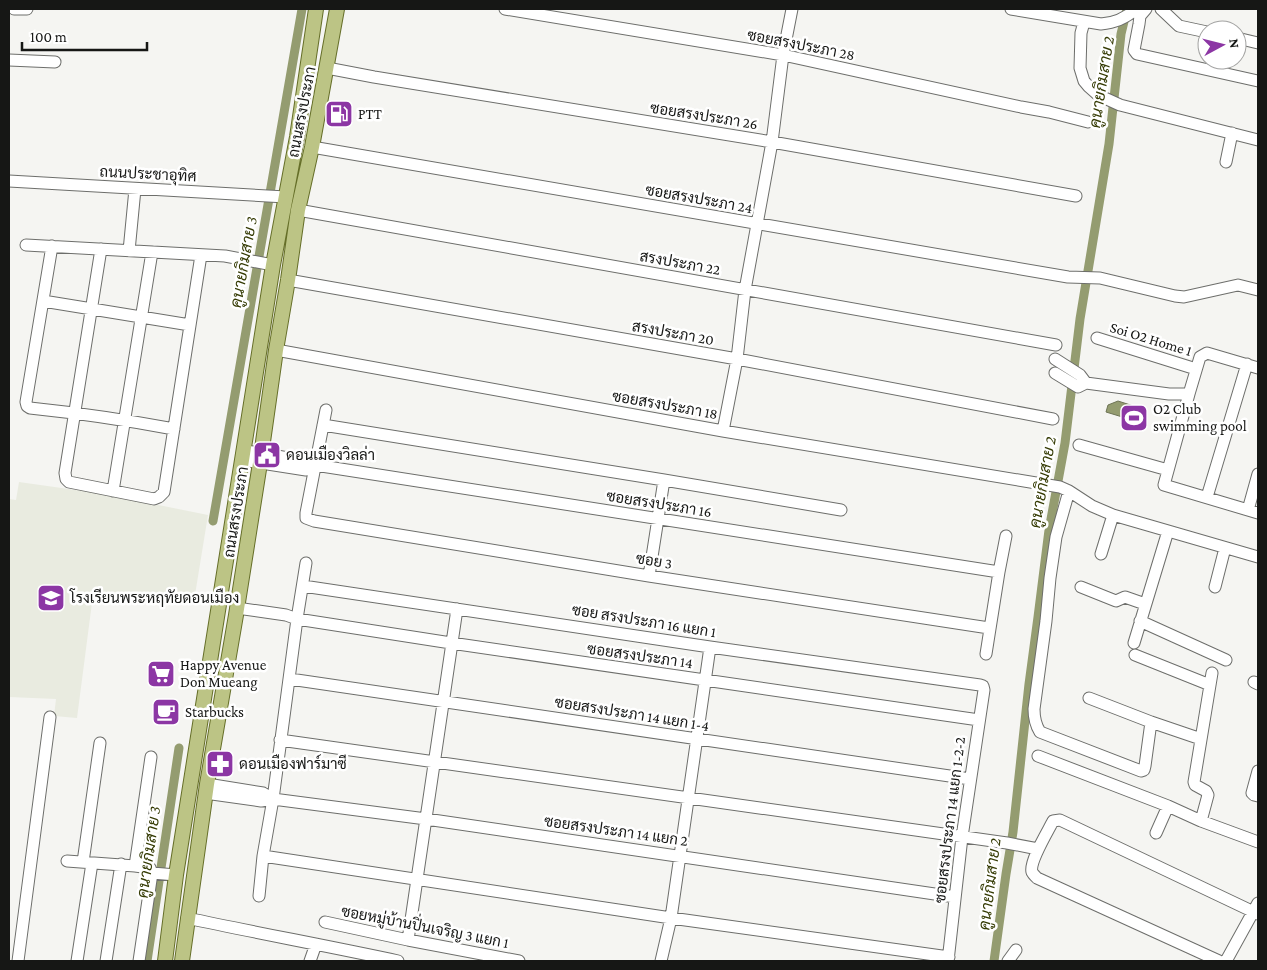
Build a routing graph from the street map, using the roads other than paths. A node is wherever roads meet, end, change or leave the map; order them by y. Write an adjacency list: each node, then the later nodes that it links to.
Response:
1 (14, 9): 2 (street)
2 (27, 9)
3 (316, 9): 26 (main road, ถนนสรงประภา)
4 (337, 9): 16 (main road, ถนนสรงประภา)
5 (505, 9): 13 (street, ซอยสรงประภา 28)
6 (792, 9): 13 (street)
7 (1011, 9): 11 (street)
8 (1146, 9): 17 (street)
9 (1161, 9): 12 (street)
10 (1133, 11): 11 (street)
11 (1084, 22): 19 (street)
12 (1197, 30)
13 (783, 55): 18 (street, ซอยสรงประภา 28); 21 (street)
14 (9, 60): 15 (street)
15 (55, 62)
16 (327, 68): 21 (street, ซอยสรงประภา 26); 22 (main road, ถนนสรงประภา)
17 (1258, 81)
18 (1088, 122)
19 (1232, 133): 20 (street); 23 (street)
20 (1258, 140)
21 (772, 142): 27 (street, ซอยสรงประภา 26); 29 (street)
22 (312, 147): 28 (main road, ถนนสรงประภา); 29 (street, ซอยสรงประภา 24)
23 (1226, 162)
24 (9, 181): 25 (street, ถนนประชาอุทิศ)
25 (135, 189): 26 (street, ถนนประชาอุทิศ); 33 (street)
26 (275, 196): 36 (main road, ถนนสรงประภา)
27 (1076, 196)
28 (298, 210): 37 (main road, ถนนสรงประภา); 38 (street, สรงประภา 22)
29 (757, 224): 38 (street); 39 (street, ซอยสรงประภา 24)
30 (26, 245): 31 (street)
31 (52, 246): 32 (street); 40 (street)
32 (102, 249): 33 (street); 41 (street)
33 (131, 251): 34 (street)
34 (152, 252): 35 (street); 42 (street)
35 (201, 255): 36 (street); 43 (street)
36 (269, 264): 63 (main road, ถนนสรงประภา)
37 (288, 280): 46 (main road, ถนนสรงประภา); 47 (street, สรงประภา 20)
38 (746, 290): 45 (street, สรงประภา 22); 47 (street)
39 (1258, 290)
40 (43, 301): 41 (street); 56 (street)
41 (92, 308): 42 (street); 56 (street)
42 (142, 316): 43 (street); 58 (street)
43 (190, 325): 60 (street)
44 (1097, 338): 51 (street, Soi O2 Home 1)
45 (1056, 345)
46 (276, 350): 61 (street, ซอยสรงประภา 18); 64 (main road, ถนนสรงประภา)
47 (737, 359): 57 (street, สรงประภา 20); 61 (street)
48 (1058, 361): 53 (street)
49 (1246, 364): 50 (street); 51 (street); 71 (street)
50 (1258, 368)
51 (1196, 369): 54 (street)
52 (1056, 374): 53 (street)
53 (1081, 382): 54 (street)
54 (1188, 394): 66 (street)
55 (326, 410): 59 (street)
56 (75, 412): 58 (street); 70 (street)
57 (1053, 419)
58 (124, 420): 60 (street); 70 (street)
59 (323, 425): 65 (street); 68 (street)
60 (174, 429): 70 (street)
61 (723, 431): 69 (street, ซอยสรงประภา 18)
62 (1080, 445): 66 (street)
63 (243, 456): 64 (street, ซอยสรงประภา 16); 135 (main road, ถนนสรงประภา)
64 (261, 458): 65 (street, ซอยสรงประภา 16); 89 (main road, ถนนสรงประภา)
65 (315, 465): 75 (street, ซอยสรงประภา 16); 83 (street, ซอย 3)
66 (1168, 470): 71 (street)
67 (1258, 474): 73 (street)
68 (664, 480): 72 (street); 75 (street)
69 (1060, 488): 74 (street); 108 (street)
70 (113, 491)
71 (1207, 497): 73 (street)
72 (841, 510)
73 (1253, 511)
74 (1113, 514): 76 (street); 79 (street)
75 (658, 518): 82 (street, ซอยสรงประภา 16); 83 (street)
76 (1168, 531): 78 (street); 87 (street)
77 (1006, 536): 82 (street)
78 (1225, 548): 80 (street); 86 (street)
79 (1101, 554)
80 (1258, 556)
81 (306, 563): 84 (street)
82 (999, 572): 92 (street)
83 (649, 576): 92 (street, ซอย 3)
84 (303, 586): 88 (street, ซอย สรงประภา 16 แยก 1); 90 (street)
85 (1081, 587): 87 (street)
86 (1215, 587)
87 (1146, 604): 91 (street)
88 (457, 608): 94 (street); 95 (street, ซอย สรงประภา 16 แยก 1)
89 (237, 611): 90 (street, ซอยสรงประภา 14); 118 (main road, ถนนสรงประภา)
90 (297, 620): 94 (street, ซอยสรงประภา 14); 100 (street)
91 (1140, 621): 93 (street); 98 (street)
92 (990, 628): 96 (street)
93 (1134, 642)
94 (451, 643): 101 (street, ซอยสรงประภา 14); 105 (street)
95 (710, 646): 101 (street); 102 (street, ซอย สรงประภา 16 แยก 1)
96 (986, 654)
97 (1135, 655): 103 (street)
98 (1226, 660)
99 (1212, 673): 103 (street)
100 (290, 679): 105 (street, ซอยสรงประภา 14 แยก 1-4); 111 (street)
101 (705, 681): 107 (street, ซอยสรงประภา 14); 109 (street)
102 (980, 685): 107 (street, ซอยสรงประภา 14 แยก 1-2-2)
103 (1210, 685): 110 (street)
104 (1089, 698): 108 (street)
105 (444, 701): 109 (street, ซอยสรงประภา 14 แยก 1-4); 115 (street)
106 (50, 718): 147 (street)
107 (979, 720): 117 (street, ซอยสรงประภา 14 แยก 1-2-2)
108 (1151, 722): 110 (street)
109 (696, 739): 117 (street, ซอยสรงประภา 14 แยก 1-4); 120 (street)
110 (1201, 739): 124 (street)
111 (280, 740): 115 (street); 121 (street)
112 (100, 743): 132 (street)
113 (1038, 756): 122 (street)
114 (151, 757): 134 (street)
115 (434, 762): 120 (street); 123 (street)
116 (1258, 771): 119 (street)
117 (970, 779): 126 (street, ซอยสรงประภา 14 แยก 1-2-2)
118 (206, 788): 121 (street, ซอยสรงประภา 14 แยก 2); 140 (main road, ถนนสรงประภา)
119 (1258, 796)
120 (688, 798): 126 (street); 130 (street)
121 (273, 799): 123 (street, ซอยสรงประภา 14 แยก 2); 129 (street)
122 (1168, 806): 124 (street); 125 (street)
123 (426, 819): 130 (street, ซอยสรงประภา 14 แยก 2); 136 (street)
124 (1201, 820): 127 (street)
125 (1156, 833)
126 (962, 837): 128 (street); 138 (street, ซอยสรงประภา 14 แยก 1-2-2)
127 (1258, 842)
128 (1038, 849): 139 (street); 158 (street)
129 (263, 856): 136 (street); 137 (street)
130 (680, 856): 138 (street, ซอยสรงประภา 14 แยก 2); 141 (street)
131 (68, 861): 132 (street)
132 (87, 862): 133 (street); 148 (street)
133 (121, 864): 134 (street); 149 (street)
134 (135, 866): 135 (street)
135 (163, 874): 150 (street); 151 (main road, ถนนสรงประภา)
136 (418, 880): 141 (street); 143 (street)
137 (259, 896)
138 (955, 897): 146 (street, ซอยสรงประภา 14 แยก 1-2-2)
139 (1256, 909): 159 (street)
140 (187, 918): 144 (street); 152 (main road, ถนนสรงประภา)
141 (671, 918): 146 (street); 156 (street)
142 (326, 922): 143 (street, ซอยหมู่บ้านปิ่นเจริญ 3 แยก 1)
143 (408, 940): 155 (street, ซอยหมู่บ้านปิ่นเจริญ 3 แยก 1)
144 (316, 944): 153 (street); 154 (street)
145 (1016, 950): 157 (street)
146 (948, 959)
147 (18, 961)
148 (77, 961)
149 (106, 961)
150 (139, 961)
151 (165, 961)
152 (182, 961)
153 (310, 961)
154 (398, 961)
155 (519, 961)
156 (661, 961)
157 (1008, 961)
158 (1219, 961)
159 (1226, 961)

